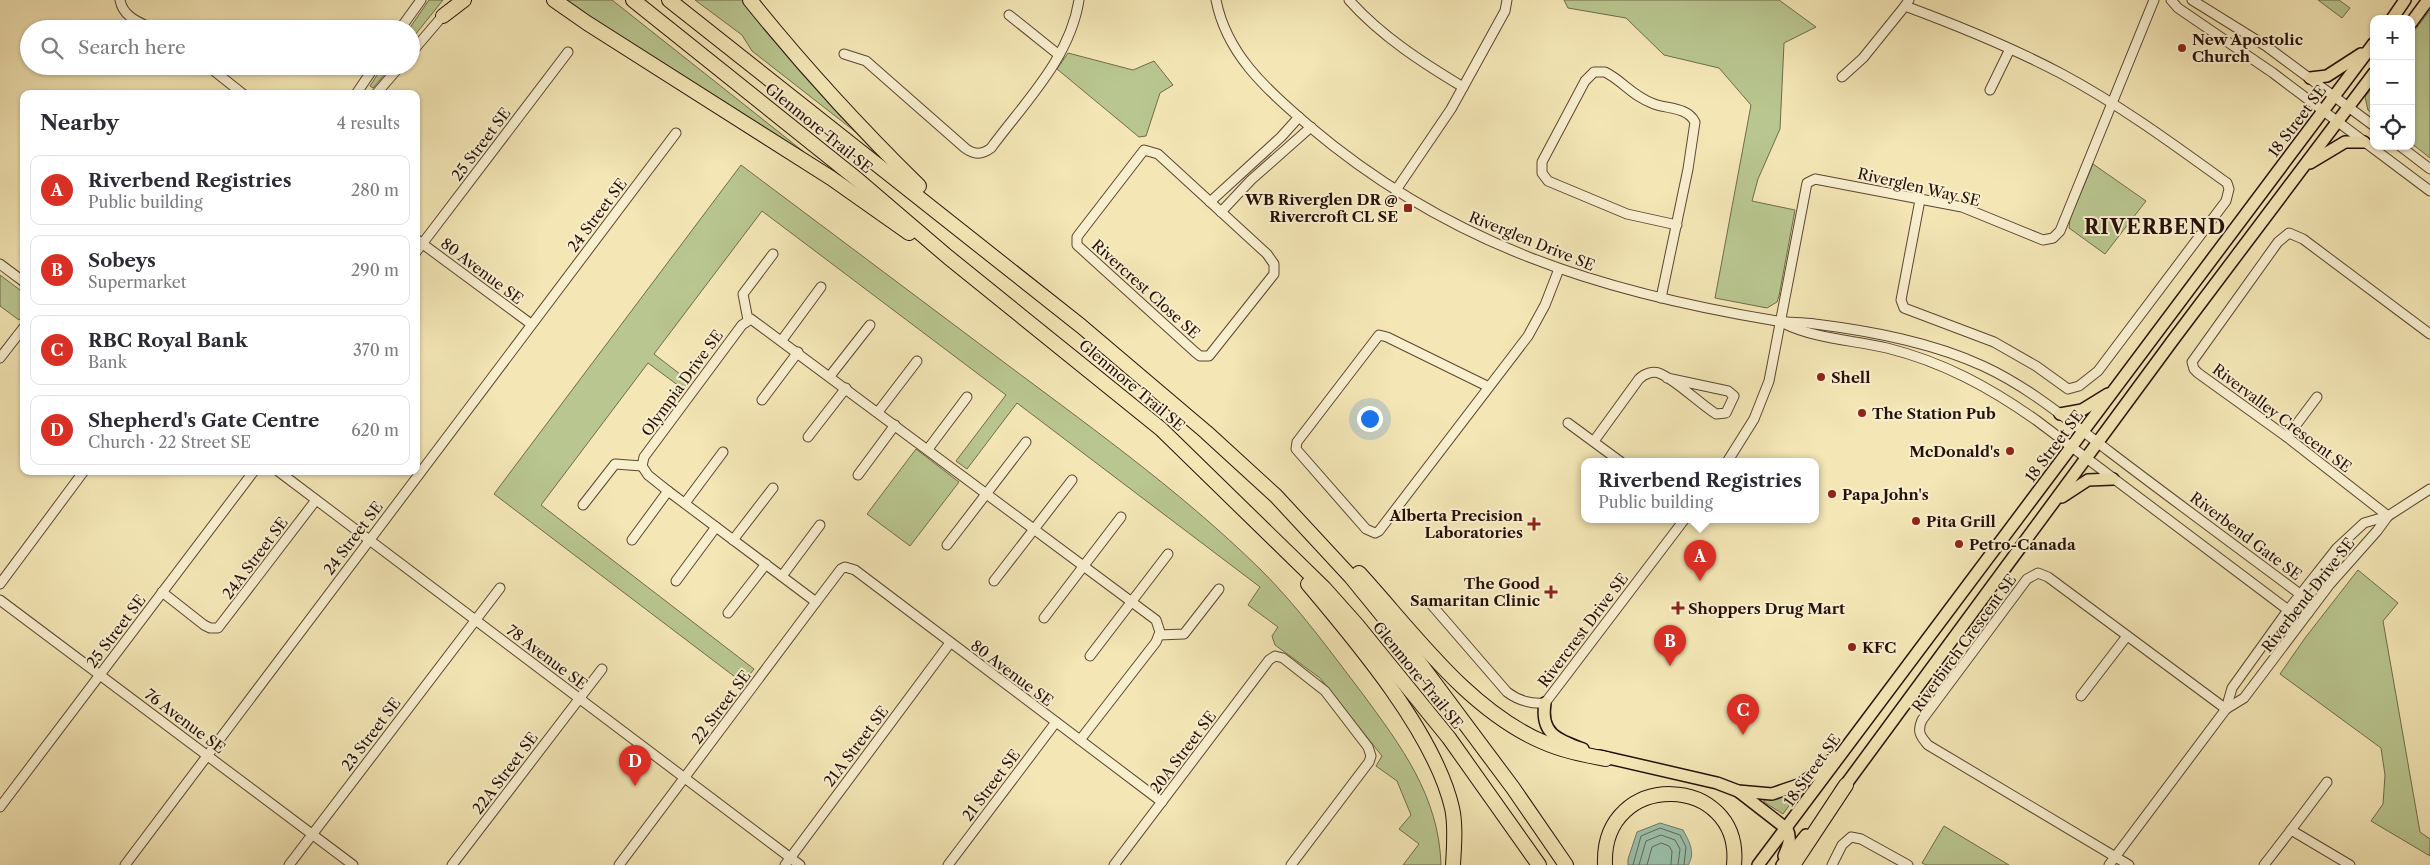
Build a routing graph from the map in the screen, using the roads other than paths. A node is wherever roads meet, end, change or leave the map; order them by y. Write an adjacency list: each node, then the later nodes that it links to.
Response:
1 (120, 0): 23 (street)
2 (421, 0): 24 (street)
3 (456, 0): 21 (street)
4 (464, 0): 21 (highway)
5 (554, 0): 66 (highway)
6 (633, 0): 66 (highway, Glenmore Trail SE)
7 (669, 0): 62 (highway, Glenmore Trail SE)
8 (750, 0): 62 (highway)
9 (1079, 0): 31 (street)
10 (1216, 0): 47 (street, Riverglen Drive SE)
11 (1349, 0): 38 (street)
12 (1506, 0): 38 (street)
13 (2154, 0): 44 (street, Riverglen Way SE)
14 (2171, 0): 46 (street)
15 (2192, 0): 36 (street)
16 (2405, 0): 20 (main road)
17 (2428, 0): 22 (main road)
18 (1907, 3): 28 (street); 35 (street)
19 (1009, 15): 31 (street)
20 (2395, 15)
21 (443, 16): 25 (street)
22 (2415, 18)
23 (138, 20)
24 (407, 20)
25 (420, 43)
26 (2370, 46): 36 (main road)
27 (2370, 48): 43 (main road, 18 Street SE)
28 (2010, 49): 42 (street); 44 (street)
29 (568, 52): 63 (street, 25 Street SE)
30 (844, 54): 31 (street)
31 (1059, 55)
32 (219, 75): 39 (street)
33 (369, 75): 40 (street)
34 (392, 75): 41 (street)
35 (1842, 77)
36 (2310, 78): 43 (street)
37 (2370, 78): 45 (main road)
38 (1463, 87): 56 (street)
39 (238, 90)
40 (359, 90)
41 (379, 90)
42 (1990, 90)
43 (2334, 97): 45 (street); 46 (main road, 18 Street SE)
44 (2112, 104): 58 (street, Riverglen Way SE); 58 (street)
45 (2348, 108): 48 (main road); 49 (street)
46 (2323, 111): 48 (street); 86 (main road, 18 Street SE)
47 (1299, 117): 50 (street, Riverglen Drive SE); 59 (street)
48 (2337, 122): 52 (street); 54 (main road)
49 (2370, 123)
50 (1310, 127): 56 (street, Riverglen Drive SE); 60 (street)
51 (676, 133): 74 (street, 24 Street SE)
52 (2364, 142): 54 (main road); 57 (street)
53 (2405, 150): 55 (street)
54 (2302, 168): 99 (main road)
55 (2430, 169)
56 (1396, 190): 68 (street, Riverglen Drive SE)
57 (2430, 191)
58 (1920, 200): 73 (street, Riverglen Way SE)
59 (1210, 202): 60 (street, Rivercrest Close SE); 60 (street, Rivercrest Close SE)
60 (1221, 212)
61 (1677, 225): 61 (street); 71 (street)
62 (966, 233): 119 (highway, Glenmore Trail SE)
63 (420, 241)
64 (420, 243): 74 (street, 80 Avenue SE)
65 (773, 254): 72 (street)
66 (948, 256): 124 (highway, Glenmore Trail SE)
67 (0, 264): 69 (street)
68 (1559, 269): 71 (street, Riverglen Drive SE); 84 (street)
69 (20, 279)
70 (822, 288): 78 (street)
71 (1661, 298): 73 (street, Riverglen Drive SE)
72 (748, 320): 78 (street); 106 (street, Olympia Drive SE)
73 (1781, 322): 91 (street, Riverglen Drive SE); 100 (street, Riverglen Drive SE); 104 (street)
74 (531, 324): 107 (street, 24 Street SE)
75 (870, 325): 82 (street)
76 (20, 332): 80 (street)
77 (2430, 334): 96 (street, Rivervalley Crescent SE)
78 (782, 340): 79 (street)
79 (798, 352): 82 (street); 89 (street)
80 (0, 358)
81 (917, 361): 90 (street)
82 (830, 376): 85 (street)
83 (1667, 378): 83 (street); 97 (street)
84 (1489, 387): 84 (street)
85 (846, 388): 90 (street); 95 (street)
86 (2114, 391): 91 (main road); 94 (main road, 18 Street SE)
87 (967, 397): 101 (street)
88 (2317, 397): 96 (street)
89 (762, 400)
90 (878, 412): 93 (street)
91 (2060, 414): 94 (street, Riverglen Drive SE)
92 (1568, 423): 97 (street)
93 (895, 425): 101 (street); 112 (street)
94 (2083, 432): 99 (street, Riverbend Gate SE); 100 (main road, 18 Street SE)
95 (808, 437)
96 (2287, 437): 125 (street, Rivervalley Crescent SE)
97 (1594, 441): 103 (street)
98 (1026, 442): 118 (street)
99 (2097, 442): 105 (main road); 146 (street, Riverbend Gate SE)
100 (2072, 448): 105 (street, Riverglen Drive SE); 168 (main road, 18 Street SE)
101 (928, 449): 118 (street)
102 (723, 452): 121 (street)
103 (1616, 458)
104 (1730, 458)
105 (2085, 458): 113 (street); 123 (main road)
106 (642, 466): 117 (street); 122 (street)
107 (420, 473)
108 (81, 475): 142 (street)
109 (251, 475): 145 (street, 25 Street SE)
110 (283, 475): 120 (street, 78 Avenue SE)
111 (418, 475): 131 (street, 24 Street SE)
112 (858, 475)
113 (2113, 479): 123 (main road); 151 (street)
114 (1072, 480): 130 (street)
115 (773, 488): 133 (street)
116 (2430, 488): 125 (street, Riverbend Drive SE)
117 (668, 491): 121 (street); 132 (street)
118 (988, 494): 130 (street); 134 (street)
119 (1276, 496): 170 (highway); 193 (highway, Glenmore Trail SE)
120 (316, 500): 131 (street, 78 Avenue SE); 145 (street, 24A Street SE)
121 (685, 503): 129 (street)
122 (583, 505)
123 (2051, 506): 173 (main road)
124 (1251, 516): 191 (highway); 192 (highway, Glenmore Trail SE)
125 (2388, 516): 146 (street, Riverbend Drive SE); 152 (street, Riverbend Drive SE)
126 (1121, 517): 137 (street)
127 (1682, 523): 164 (street, Rivercrest Drive SE)
128 (820, 525): 139 (street)
129 (716, 527): 133 (street); 140 (street)
130 (1035, 529): 137 (street); 141 (street)
131 (370, 540): 155 (street, 78 Avenue SE); 169 (street, 24 Street SE)
132 (632, 540)
133 (733, 540): 136 (street)
134 (947, 545)
135 (1168, 554): 149 (street)
136 (766, 564): 139 (street); 153 (street)
137 (1084, 566): 149 (street); 154 (street)
138 (845, 567): 148 (street, 22 Street SE); 158 (street, 80 Avenue SE)
139 (782, 576): 148 (street)
140 (676, 581)
141 (994, 581)
142 (0, 584)
143 (500, 588): 155 (street, 23 Street SE)
144 (1219, 590): 156 (street)
145 (162, 592): 161 (street, 25 Street SE)
146 (2300, 594): 151 (street, Riverbend Drive SE); 152 (street, Riverbend Gate SE)
147 (0, 600): 161 (street, 76 Avenue SE)
148 (816, 602): 171 (street, 22 Street SE)
149 (1133, 602): 156 (street); 159 (street)
150 (1430, 603): 164 (street, Rivercrest Drive SE)
151 (2288, 610): 152 (street); 165 (street, Riverbend Drive SE)
152 (2308, 613): 165 (street, Riverbend Drive SE)
153 (728, 614)
154 (1044, 618)
155 (476, 620): 163 (street, 78 Avenue SE); 179 (street, 23 Street SE)
156 (1159, 636): 167 (street)
157 (2127, 636): 162 (street); 165 (street, Riverbirch Crescent SE); 180 (street, Riverbirch Crescent SE)
158 (950, 643): 166 (street, 80 Avenue SE); 181 (street, 21A Street SE)
159 (1090, 656)
160 (602, 669): 163 (street, 22A Street SE)
161 (100, 675): 169 (street, 76 Avenue SE); 176 (street, 25 Street SE)
162 (2081, 696)
163 (580, 699): 171 (street, 78 Avenue SE); 185 (street, 22A Street SE)
164 (1545, 702): 170 (main road)
165 (2226, 709): 180 (street, Riverbend Drive SE)
166 (1056, 722): 167 (street, 80 Avenue SE); 188 (street, 21 Street SE)
167 (1080, 740): 175 (street, 80 Avenue SE)
168 (1852, 742): 174 (main road); 177 (main road, 18 Street SE)
169 (208, 756): 179 (street, 76 Avenue SE); 182 (street, 24 Street SE)
170 (1606, 760): 174 (main road)
171 (685, 778): 181 (street, 78 Avenue SE); 186 (street, 22 Street SE)
172 (2327, 782): 178 (street)
173 (1846, 784): 197 (main road); 198 (highway)
174 (1738, 791): 177 (main road)
175 (1162, 802): 189 (street, 20A Street SE); 190 (street, 20A Street SE)
176 (0, 807)
177 (1787, 829): 196 (main road, 18 Street SE); 197 (main road)
178 (2291, 830): 203 (street); 204 (street)
179 (312, 834): 183 (street, 23 Street SE); 184 (street, 76 Avenue SE)
180 (2116, 857): 201 (street, Riverbend Drive SE); 202 (street)
181 (787, 861): 187 (street, 78 Avenue SE)
182 (126, 865)
183 (289, 865)
184 (353, 865)
185 (452, 865)
186 (619, 865)
187 (800, 865)
188 (948, 865)
189 (1114, 865)
190 (1291, 865)
191 (1453, 865)
192 (1539, 865)
193 (1566, 865)
194 (1605, 865): 195 (highway)
195 (1734, 865)
196 (1758, 865)
197 (1782, 865)
198 (1793, 865)
199 (1832, 865): 200 (street)
200 (1908, 865)
201 (2110, 865)
202 (2129, 865)
203 (2264, 865)
204 (2350, 865)

